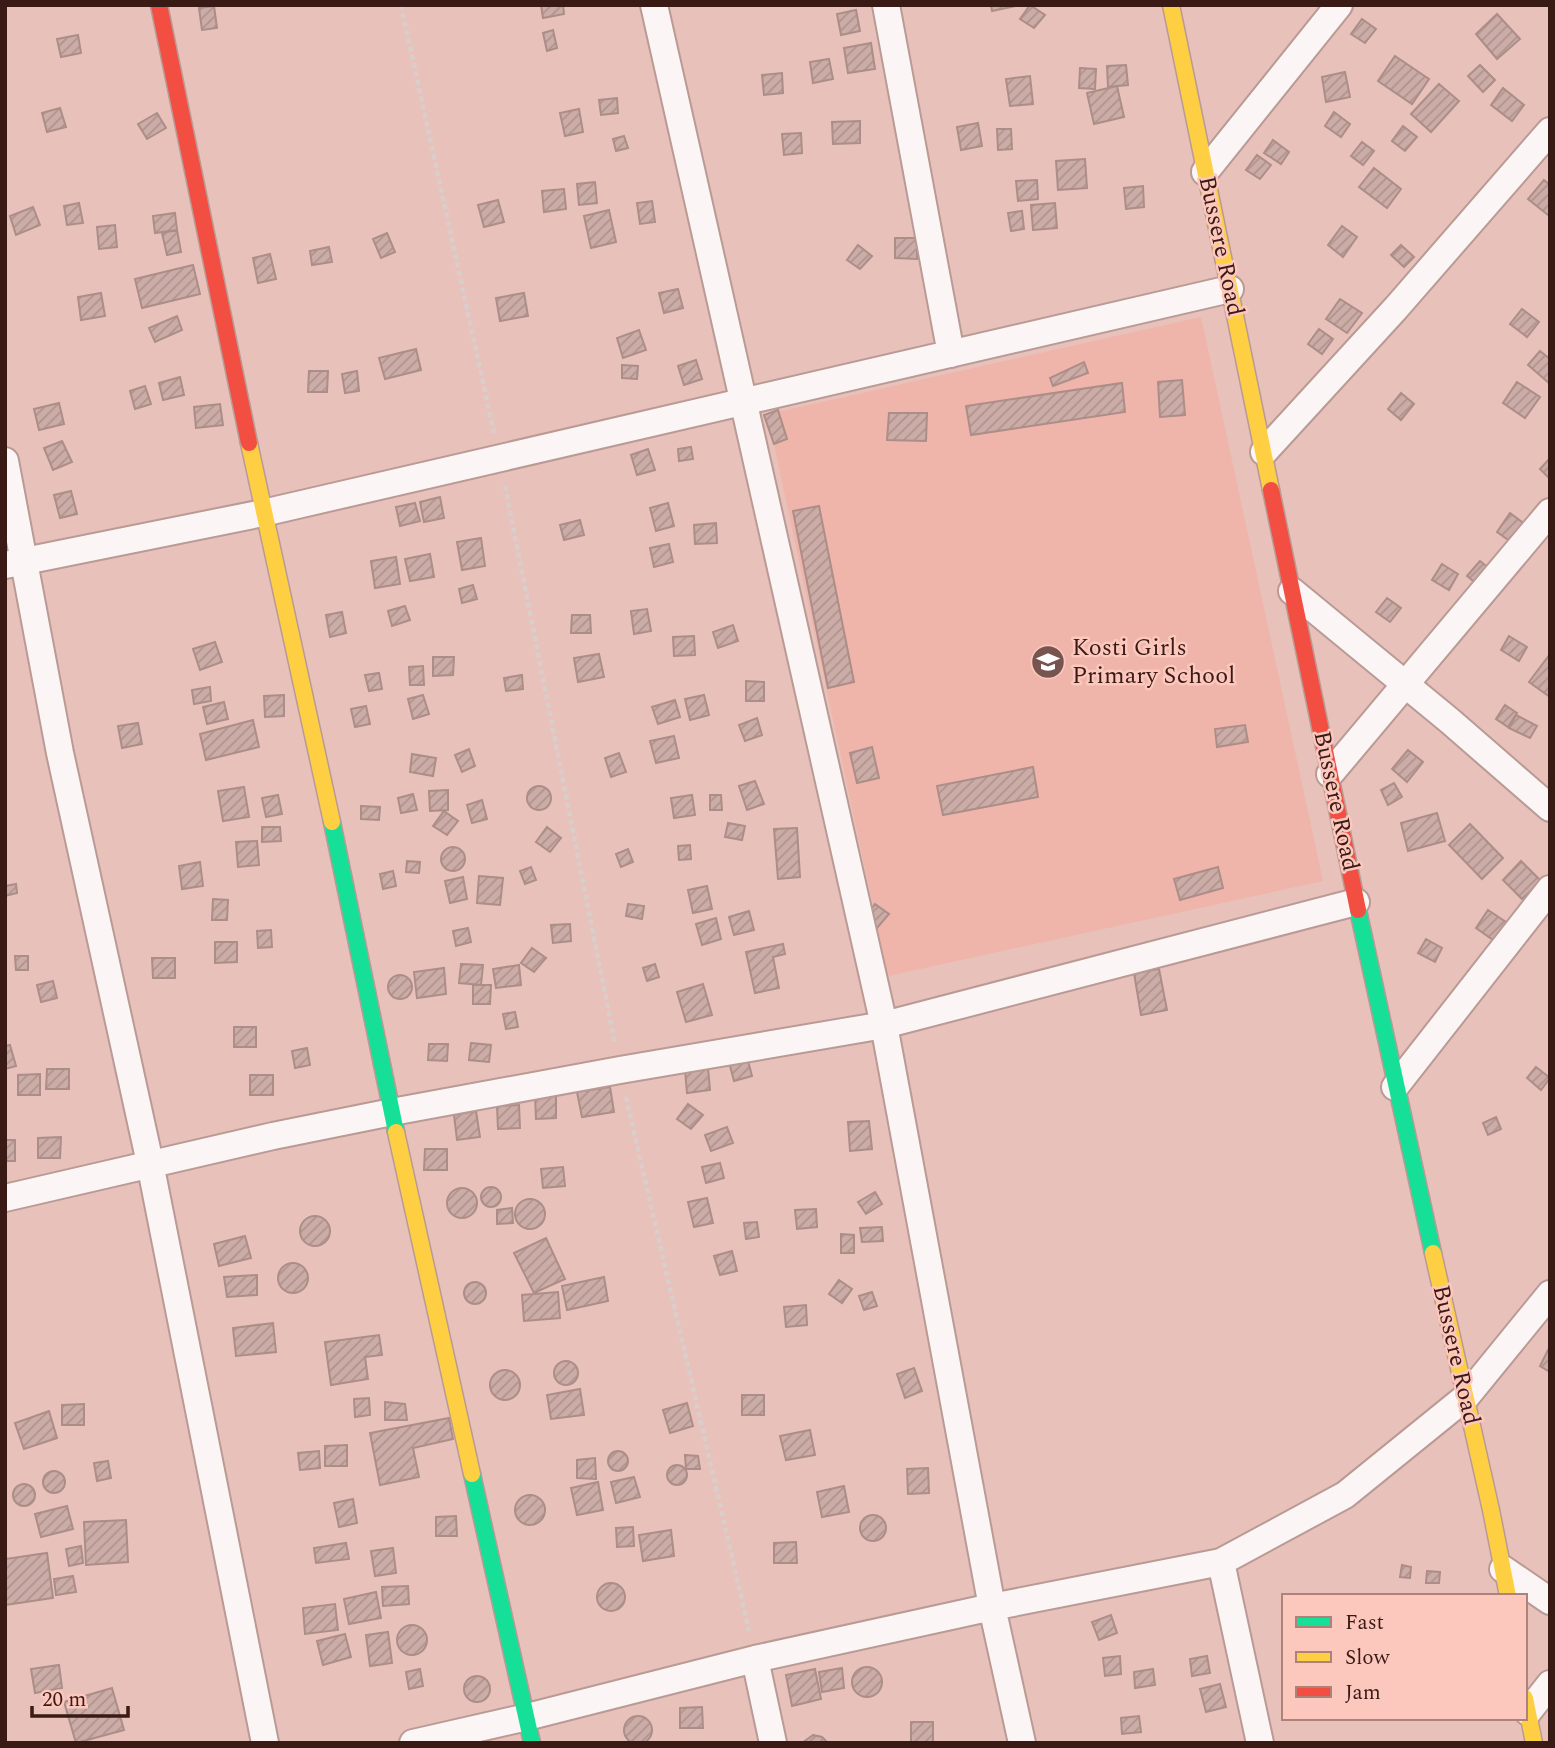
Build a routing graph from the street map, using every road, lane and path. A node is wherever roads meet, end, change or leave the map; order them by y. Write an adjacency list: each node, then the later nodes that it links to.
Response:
1 (159, 5): 16 (street)
2 (401, 5): 13 (path)
3 (654, 5): 11 (street)
4 (886, 5): 10 (street)
5 (1171, 5): 8 (street, Bussere Road)
6 (1339, 5): 8 (street)
7 (1550, 131): 12 (street)
8 (1205, 172): 9 (street, Bussere Road)
9 (1230, 289): 10 (street); 12 (street, Bussere Road)
10 (951, 354): 11 (street)
11 (744, 401): 13 (street); 24 (street)
12 (1264, 452): 18 (street, Bussere Road)
13 (499, 458): 16 (street); 25 (path)
14 (5, 461): 17 (street)
15 (1550, 512): 19 (street)
16 (263, 513): 17 (street); 27 (street)
17 (15, 562): 28 (street)
18 (1292, 591): 19 (street); 20 (street, Bussere Road)
19 (1406, 685): 20 (street); 21 (street)
20 (1331, 774): 23 (street, Bussere Road)
21 (1550, 808)
22 (1550, 889): 26 (street)
23 (1356, 902): 24 (street); 26 (street, Bussere Road)
24 (884, 1025): 25 (street); 36 (street)
25 (620, 1070): 27 (street); 37 (path)
26 (1395, 1087): 31 (street, Bussere Road)
27 (392, 1112): 28 (street); 40 (street)
28 (150, 1163): 29 (street); 41 (street)
29 (5, 1198)
30 (1550, 1294): 31 (street)
31 (1466, 1398): 32 (street); 33 (street, Bussere Road)
32 (1221, 1562): 36 (street); 46 (street)
33 (1503, 1569): 34 (street, Bussere Road); 35 (street)
34 (1508, 1594)
35 (1550, 1601)
36 (992, 1607): 37 (street); 45 (street)
37 (755, 1659): 40 (street); 44 (street)
38 (1550, 1684): 39 (street)
39 (1527, 1705): 47 (street)
40 (527, 1717): 42 (street); 43 (street)
41 (265, 1743)
42 (413, 1743)
43 (532, 1743)
44 (773, 1743)
45 (1022, 1743)
46 (1260, 1743)
47 (1534, 1743)

